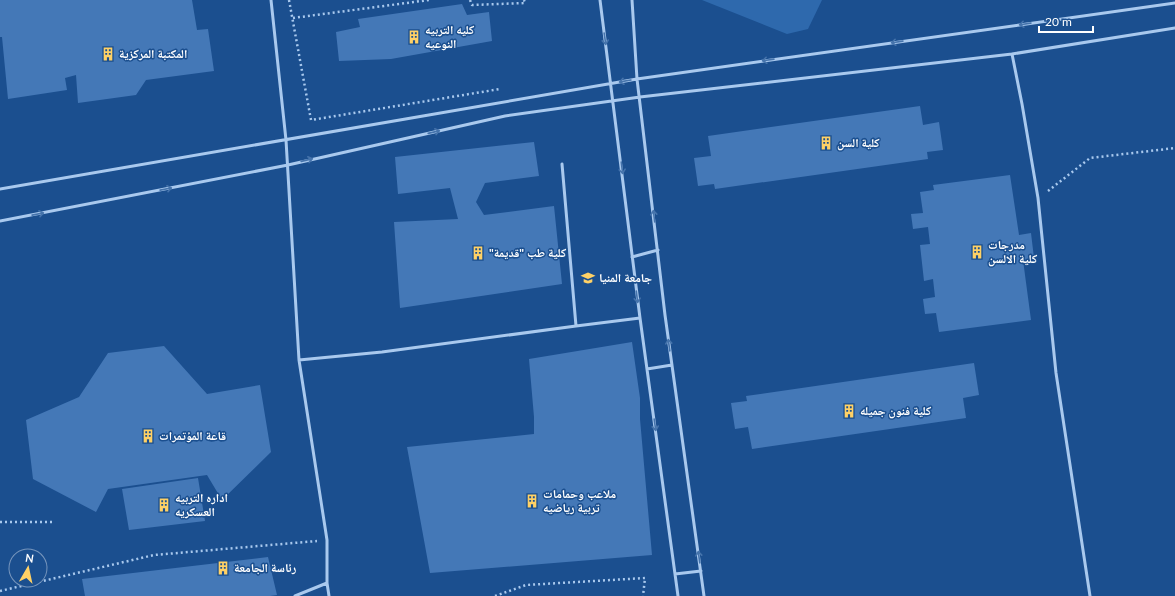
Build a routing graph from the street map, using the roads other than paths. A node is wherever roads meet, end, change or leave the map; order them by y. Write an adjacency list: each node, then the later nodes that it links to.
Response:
1 (271, 0): 11 (lane)
2 (600, 0): 8 (lane, one-way to 8)
3 (632, 0): 7 (lane)
4 (1175, 3): 7 (lane, one-way to 7)
5 (1175, 28): 6 (lane)
6 (1012, 54): 9 (lane); 30 (lane)
7 (637, 79): 8 (lane, one-way to 8); 9 (lane)
8 (611, 83): 10 (lane); 11 (lane)
9 (640, 97): 10 (lane); 16 (lane, one-way to 9)
10 (614, 101): 13 (lane, one-way to 10); 17 (lane, one-way to 17)
11 (286, 140): 13 (lane); 14 (lane)
12 (562, 164): 19 (lane)
13 (288, 165): 15 (lane, one-way to 13); 20 (lane)
14 (0, 189)
15 (0, 221)
16 (658, 250): 17 (lane); 21 (lane, one-way to 16)
17 (632, 258): 18 (lane, one-way to 18)
18 (640, 318): 19 (lane); 22 (lane)
19 (576, 326): 20 (lane)
20 (299, 360): 25 (lane)
21 (672, 365): 22 (lane); 23 (lane, one-way to 21)
22 (647, 369): 24 (lane, one-way to 24)
23 (701, 571): 24 (lane); 29 (lane)
24 (675, 574): 28 (lane)
25 (327, 583): 26 (lane); 27 (lane)
26 (295, 596)
27 (329, 596)
28 (678, 596)
29 (704, 596)
30 (1090, 596)

